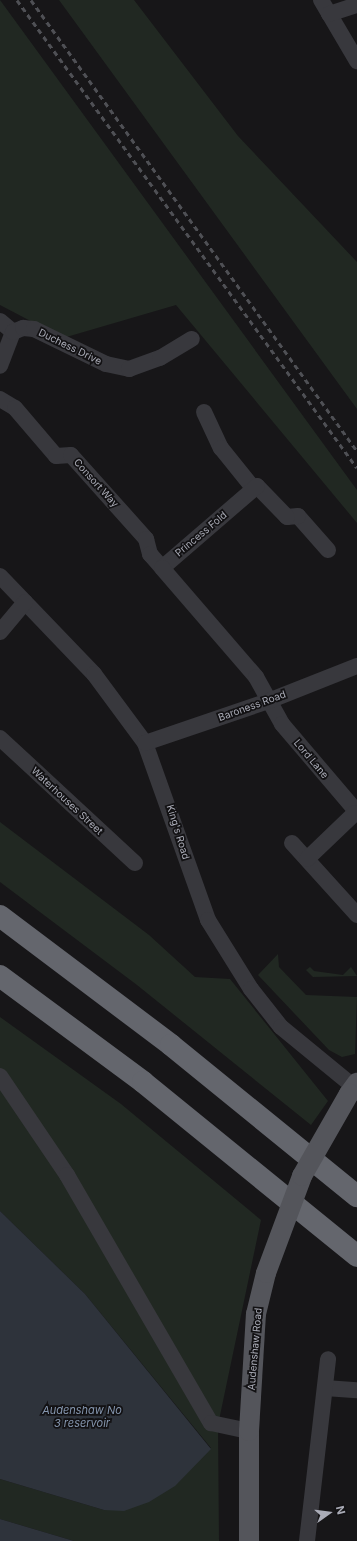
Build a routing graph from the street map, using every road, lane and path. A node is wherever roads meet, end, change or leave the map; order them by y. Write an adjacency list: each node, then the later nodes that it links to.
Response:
1 (321, 0): 3 (street)
2 (357, 5): 3 (street)
3 (329, 14): 4 (street)
4 (357, 61)
5 (0, 321): 6 (street)
6 (13, 332): 7 (street, Duchess Drive); 8 (street)
7 (192, 339)
8 (0, 366)
9 (0, 399): 13 (street, Consort Way)
10 (204, 412): 11 (street)
11 (256, 488): 12 (street); 13 (street, Princess Fold)
12 (328, 550)
13 (162, 568): 18 (street)
14 (0, 576): 15 (street, King's Road)
15 (25, 602): 16 (street); 20 (street, King's Road)
16 (0, 632)
17 (357, 666): 18 (street, Baroness Road)
18 (271, 700): 20 (street, Baroness Road); 21 (street, Lord Lane)
19 (0, 738): 24 (street, Waterhouses Street)
20 (145, 743): 29 (street, King's Road)
21 (356, 812): 23 (street)
22 (292, 843): 23 (street)
23 (307, 859): 25 (street)
24 (135, 863)
25 (357, 915)
26 (0, 916): 30 (highway)
27 (0, 976): 31 (highway)
28 (0, 1076): 35 (street)
29 (354, 1088): 35 (main road, Audenshaw Road, bridge)
30 (357, 1196)
31 (357, 1256)
32 (328, 1359): 33 (street)
33 (325, 1388): 34 (street); 37 (street)
34 (357, 1390)
35 (249, 1431): 36 (main road, Audenshaw Road)
36 (249, 1541)
37 (307, 1541)

